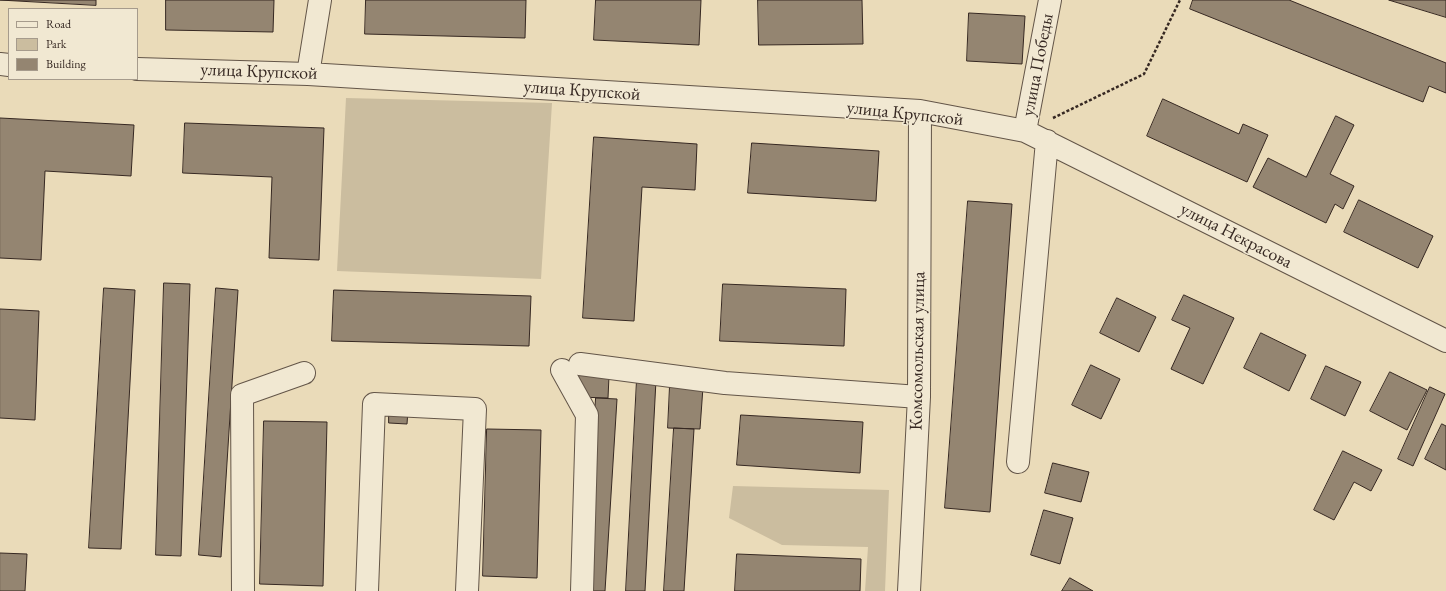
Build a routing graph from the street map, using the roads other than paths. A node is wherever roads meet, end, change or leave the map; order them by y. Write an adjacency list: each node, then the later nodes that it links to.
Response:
1 (320, 0): 4 (street)
2 (1050, 0): 6 (street, улица Победы)
3 (138, 68): 4 (street, улица Крупской)
4 (308, 74): 5 (street, улица Крупской)
5 (920, 111): 6 (street, улица Крупской); 10 (street, Комсомольская улица)
6 (1025, 131): 7 (street, улица Некрасова)
7 (1047, 141): 8 (street, улица Некрасова); 11 (street)
8 (1446, 341)
9 (304, 372): 12 (street)
10 (919, 397): 15 (street); 16 (street, Комсомольская улица)
11 (1018, 462)
12 (243, 591)
13 (367, 591): 14 (street)
14 (466, 591)
15 (582, 591)
16 (909, 591)

